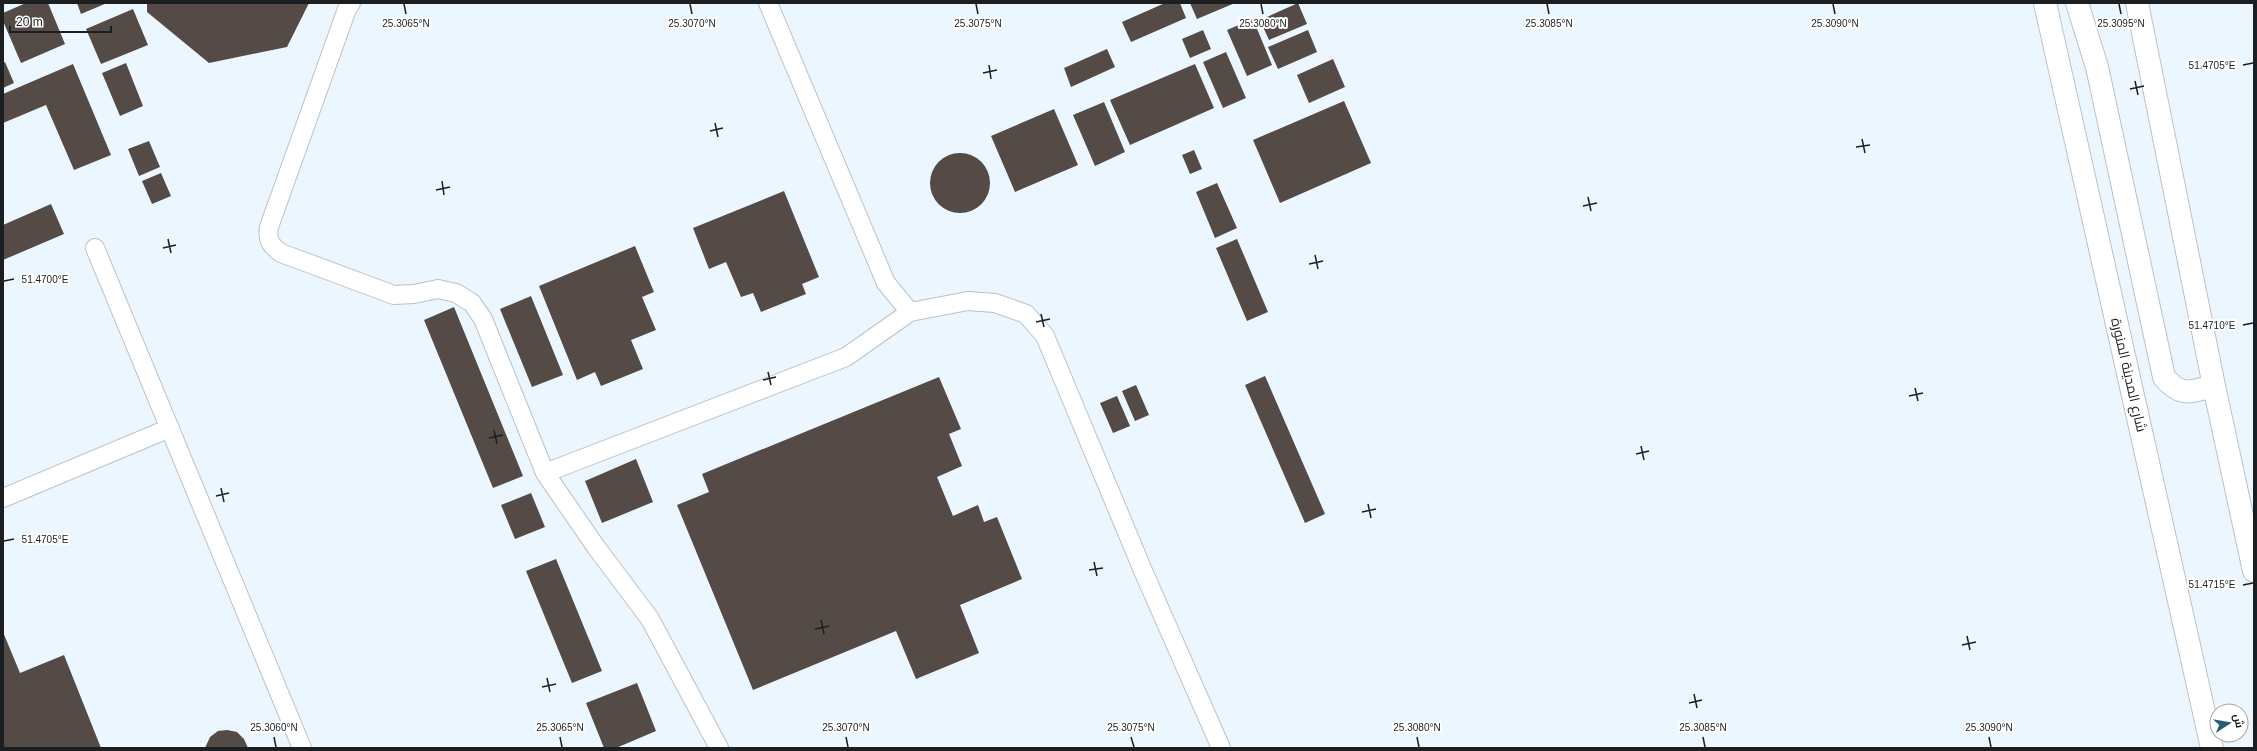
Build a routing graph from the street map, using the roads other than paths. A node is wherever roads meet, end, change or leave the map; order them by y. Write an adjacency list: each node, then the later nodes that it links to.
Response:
1 (351, 3): 10 (lane)
2 (768, 3): 7 (lane)
3 (2045, 3): 16 (street, شارع المدينة المنورة)
4 (2077, 3): 8 (street)
5 (2137, 3): 8 (street)
6 (95, 248): 9 (lane)
7 (910, 312): 10 (lane); 15 (lane)
8 (2214, 386): 12 (street)
9 (170, 428): 11 (lane); 13 (lane)
10 (545, 473): 14 (lane)
11 (3, 498)
12 (2254, 571)
13 (302, 748)
14 (719, 748)
15 (1221, 748)
16 (2212, 748)

